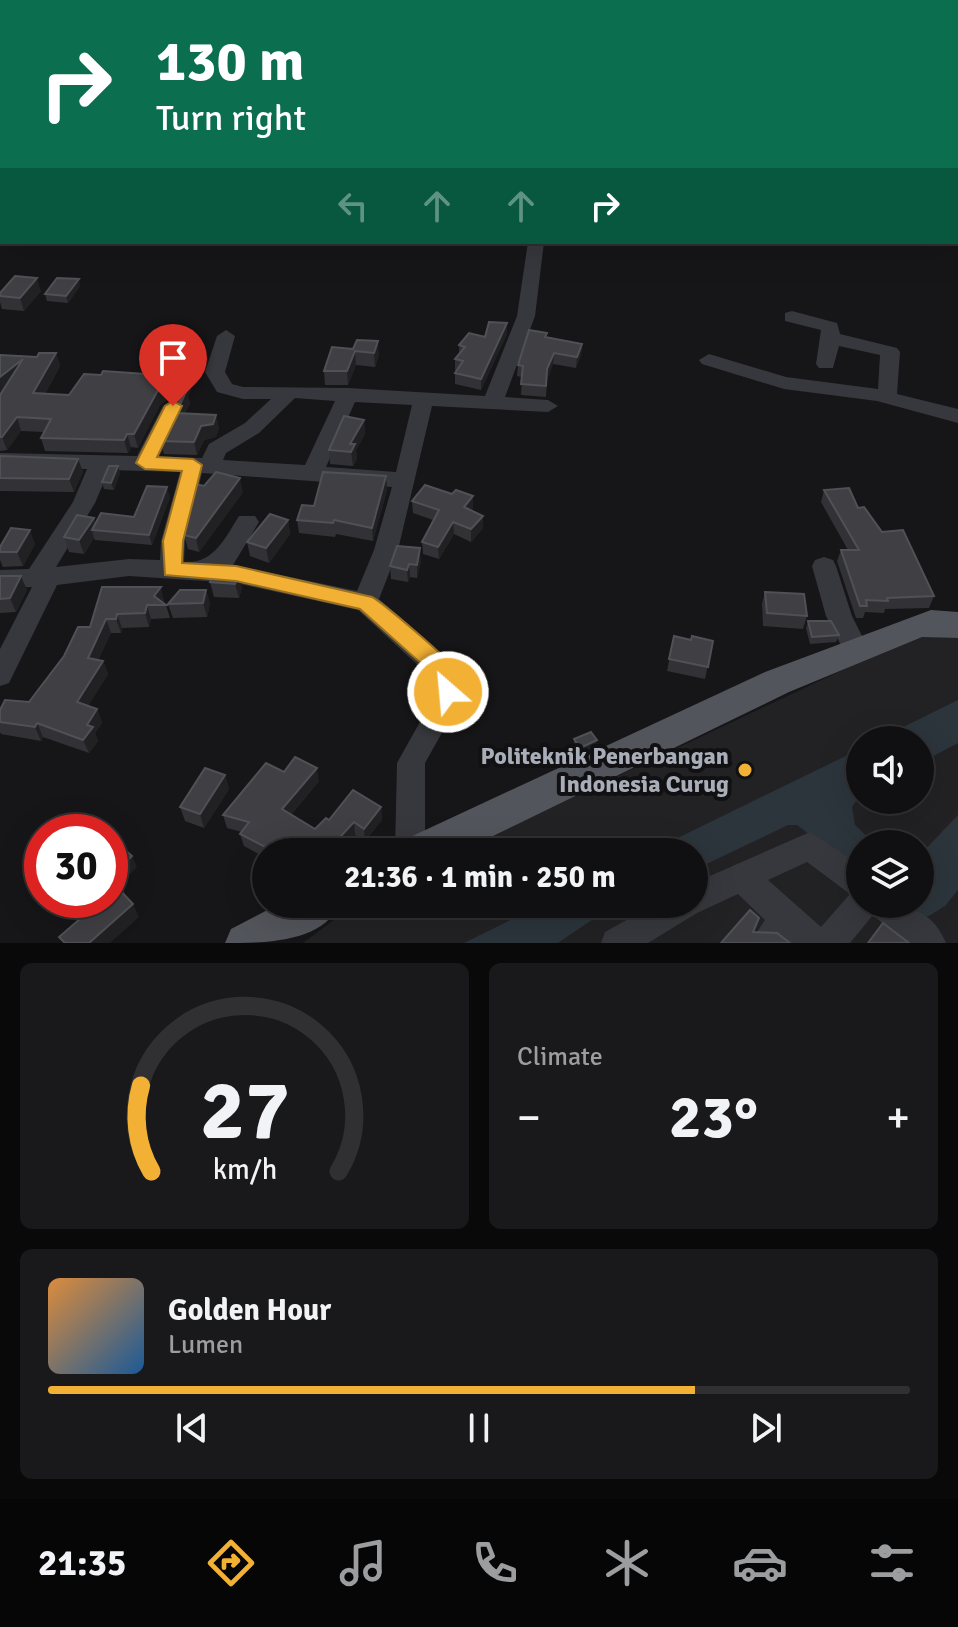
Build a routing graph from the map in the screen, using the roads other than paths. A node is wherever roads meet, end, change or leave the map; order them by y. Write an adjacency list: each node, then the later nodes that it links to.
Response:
1 (536, 244): 11 (street)
2 (792, 317): 4 (street)
3 (226, 336): 7 (street)
4 (831, 338): 6 (street); 9 (street)
5 (709, 360): 9 (street)
6 (826, 364)
7 (290, 392): 8 (street); 18 (street)
8 (348, 394): 10 (street); 19 (street)
9 (887, 398): 14 (street)
10 (423, 400): 11 (street); 20 (street)
11 (492, 404): 13 (street)
12 (173, 406): 16 (street)
13 (548, 406)
14 (958, 416)
15 (0, 460): 17 (street)
16 (145, 463): 17 (street); 18 (street)
17 (100, 465): 25 (street)
18 (201, 466): 19 (street); 23 (street)
19 (312, 474): 20 (street)
20 (405, 480): 27 (street)
21 (247, 522): 24 (street)
22 (824, 566): 29 (street)
23 (172, 570): 24 (street); 25 (street)
24 (197, 572): 27 (street)
25 (43, 578): 26 (street); 30 (street)
26 (0, 579)
27 (365, 602): 31 (street)
28 (958, 625): 29 (main road)
29 (856, 650): 32 (main road)
30 (0, 675)
31 (410, 838)
32 (449, 838)
33 (846, 873): 34 (street)
34 (740, 876): 35 (street); 38 (street)
35 (708, 892)
36 (293, 918): 41 (main road)
37 (661, 918): 42 (street)
38 (788, 918): 43 (street); 44 (street)
39 (850, 918): 45 (street)
40 (901, 918): 46 (street)
41 (246, 943)
42 (617, 943)
43 (766, 943)
44 (815, 943)
45 (829, 943)
46 (930, 943)

